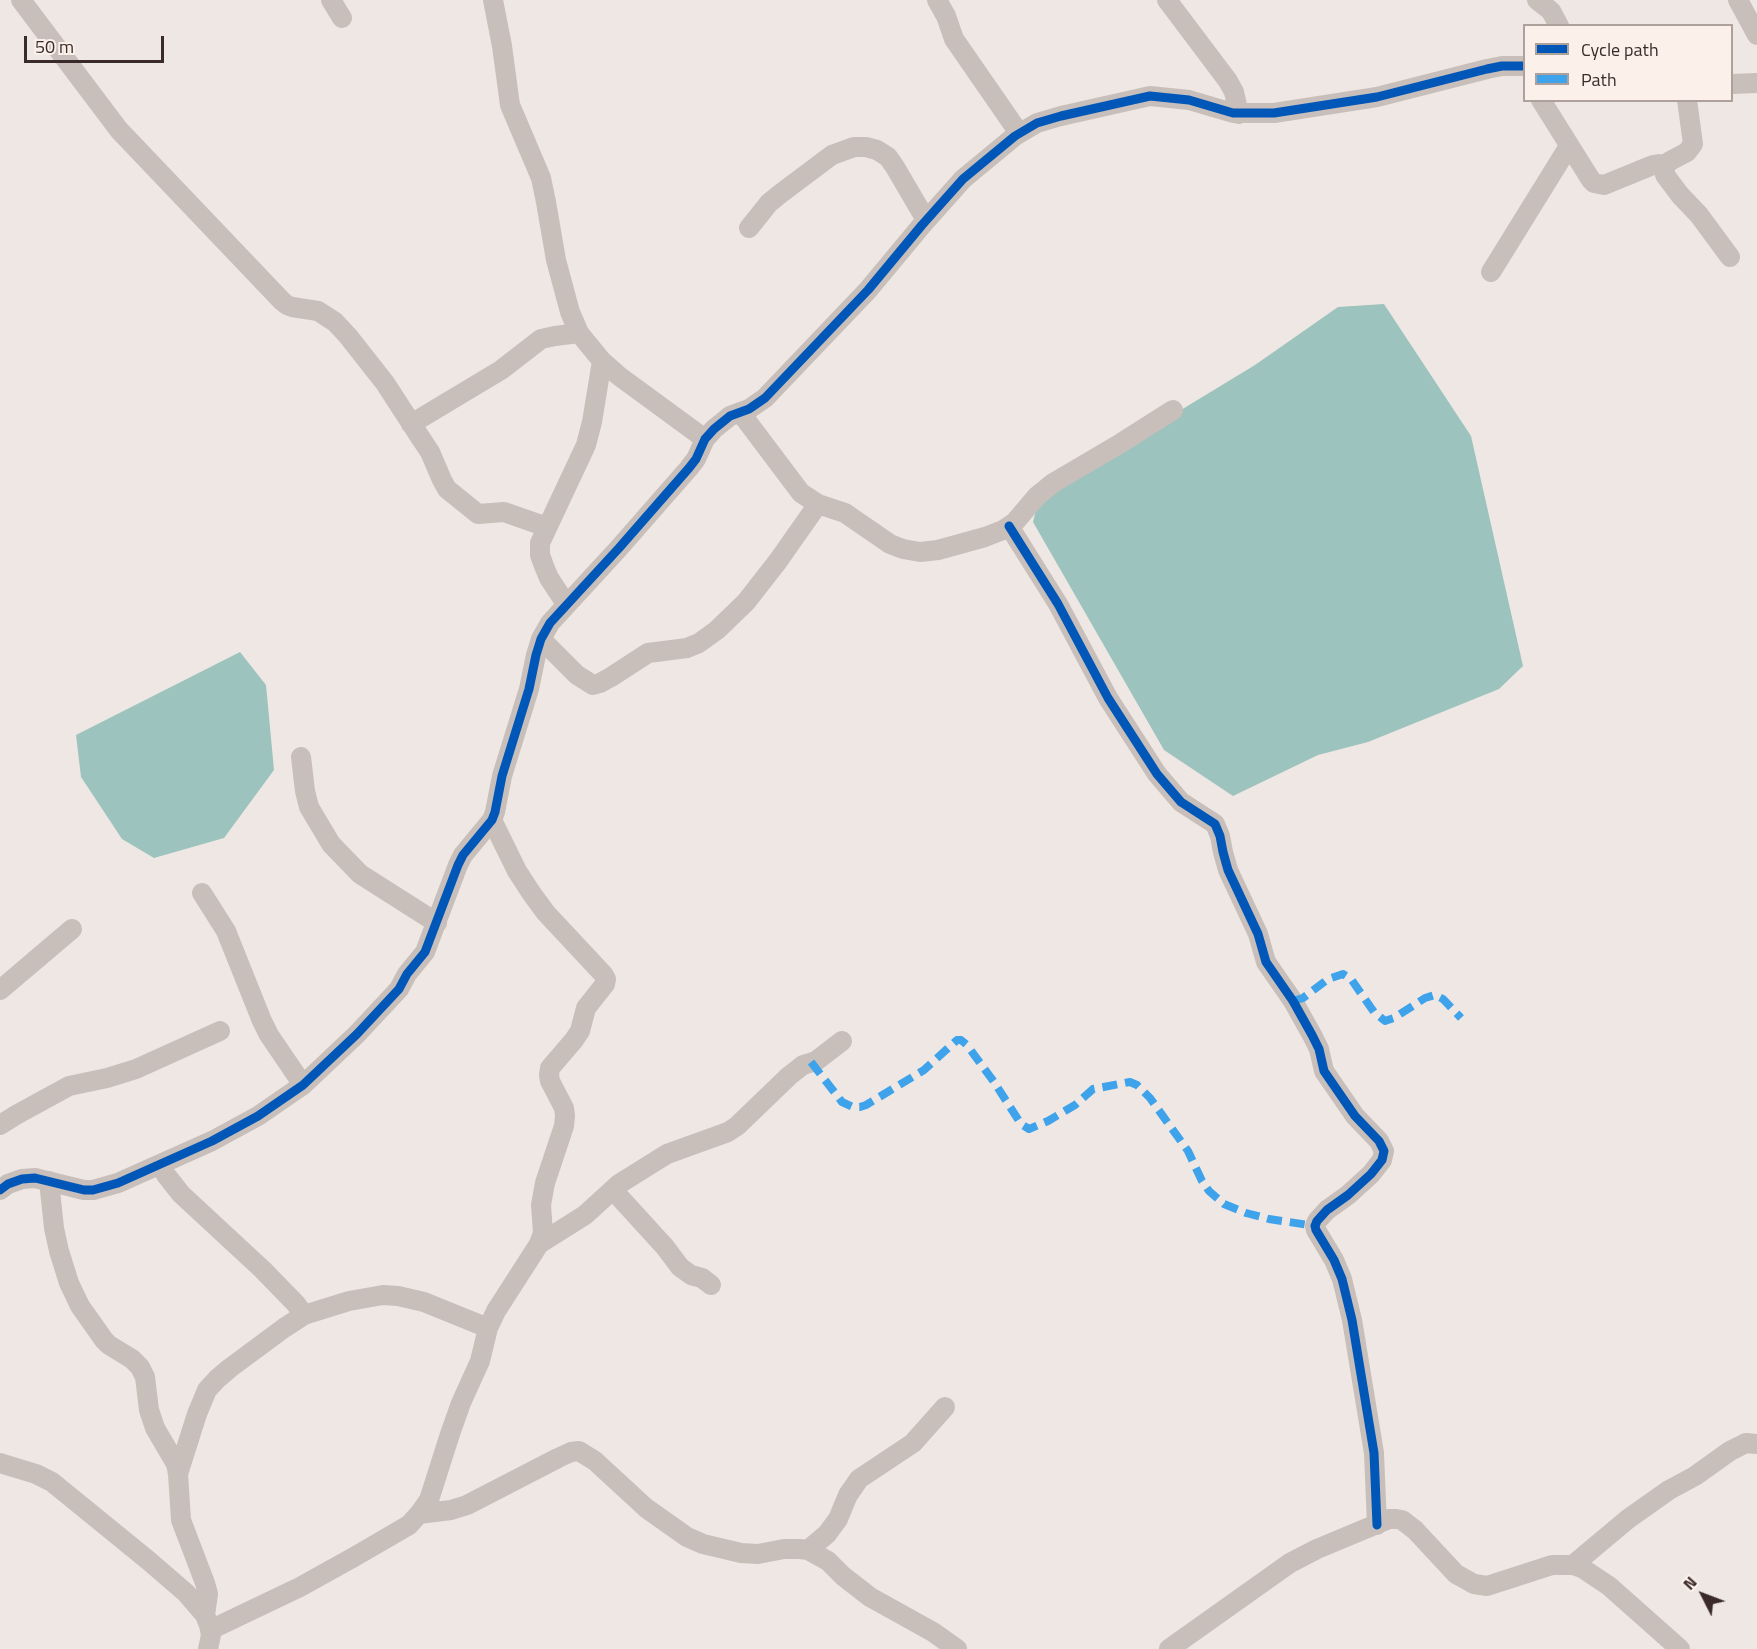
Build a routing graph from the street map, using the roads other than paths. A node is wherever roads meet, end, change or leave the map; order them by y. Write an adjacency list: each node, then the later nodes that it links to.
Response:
1 (21, 0): 26 (street)
2 (330, 0): 7 (street)
3 (493, 0): 22 (street)
4 (936, 0): 15 (street)
5 (1167, 0): 14 (street)
6 (1738, 0): 8 (street)
7 (342, 18)
8 (1757, 35)
9 (1523, 69): 14 (street)
10 (1757, 83): 11 (street)
11 (1733, 84)
12 (1541, 102): 16 (street)
13 (1687, 102): 17 (street)
14 (1239, 114): 15 (street)
15 (1019, 133): 18 (street)
16 (1569, 146): 17 (street); 21 (street)
17 (1665, 165): 20 (street)
18 (926, 220): 19 (street); 25 (street)
19 (749, 228)
20 (1730, 257)
21 (1491, 272)
22 (579, 333): 23 (street); 26 (street)
23 (602, 361): 27 (street); 30 (street)
24 (1173, 410): 29 (street)
25 (740, 412): 27 (street); 28 (street)
26 (411, 424): 30 (street)
27 (705, 439): 31 (street)
28 (818, 504): 29 (street); 32 (street)
29 (1009, 526): 56 (street)
30 (547, 527): 31 (street)
31 (566, 604): 32 (street)
32 (542, 639): 34 (street)
33 (301, 757): 36 (street)
34 (492, 820): 36 (street); 47 (street)
35 (202, 893): 41 (street)
36 (437, 923): 41 (street)
37 (72, 929): 38 (street)
38 (0, 990)
39 (220, 1031): 42 (street)
40 (842, 1041): 46 (street)
41 (303, 1085): 43 (street)
42 (0, 1125)
43 (160, 1164): 44 (street); 49 (street)
44 (49, 1181): 45 (street); 54 (street)
45 (2, 1183)
46 (613, 1190): 47 (street); 48 (street)
47 (539, 1244): 50 (street)
48 (711, 1285)
49 (304, 1315): 50 (street); 54 (street)
50 (488, 1328): 55 (street)
51 (945, 1407): 57 (street)
52 (1757, 1444): 58 (street)
53 (0, 1462): 59 (street)
54 (178, 1474): 59 (street)
55 (419, 1514): 57 (street); 59 (street)
56 (1377, 1525): 58 (street); 61 (street)
57 (808, 1550): 60 (street)
58 (1573, 1564): 62 (street)
59 (208, 1631)
60 (957, 1649)
61 (1169, 1649)
62 (1680, 1649)

